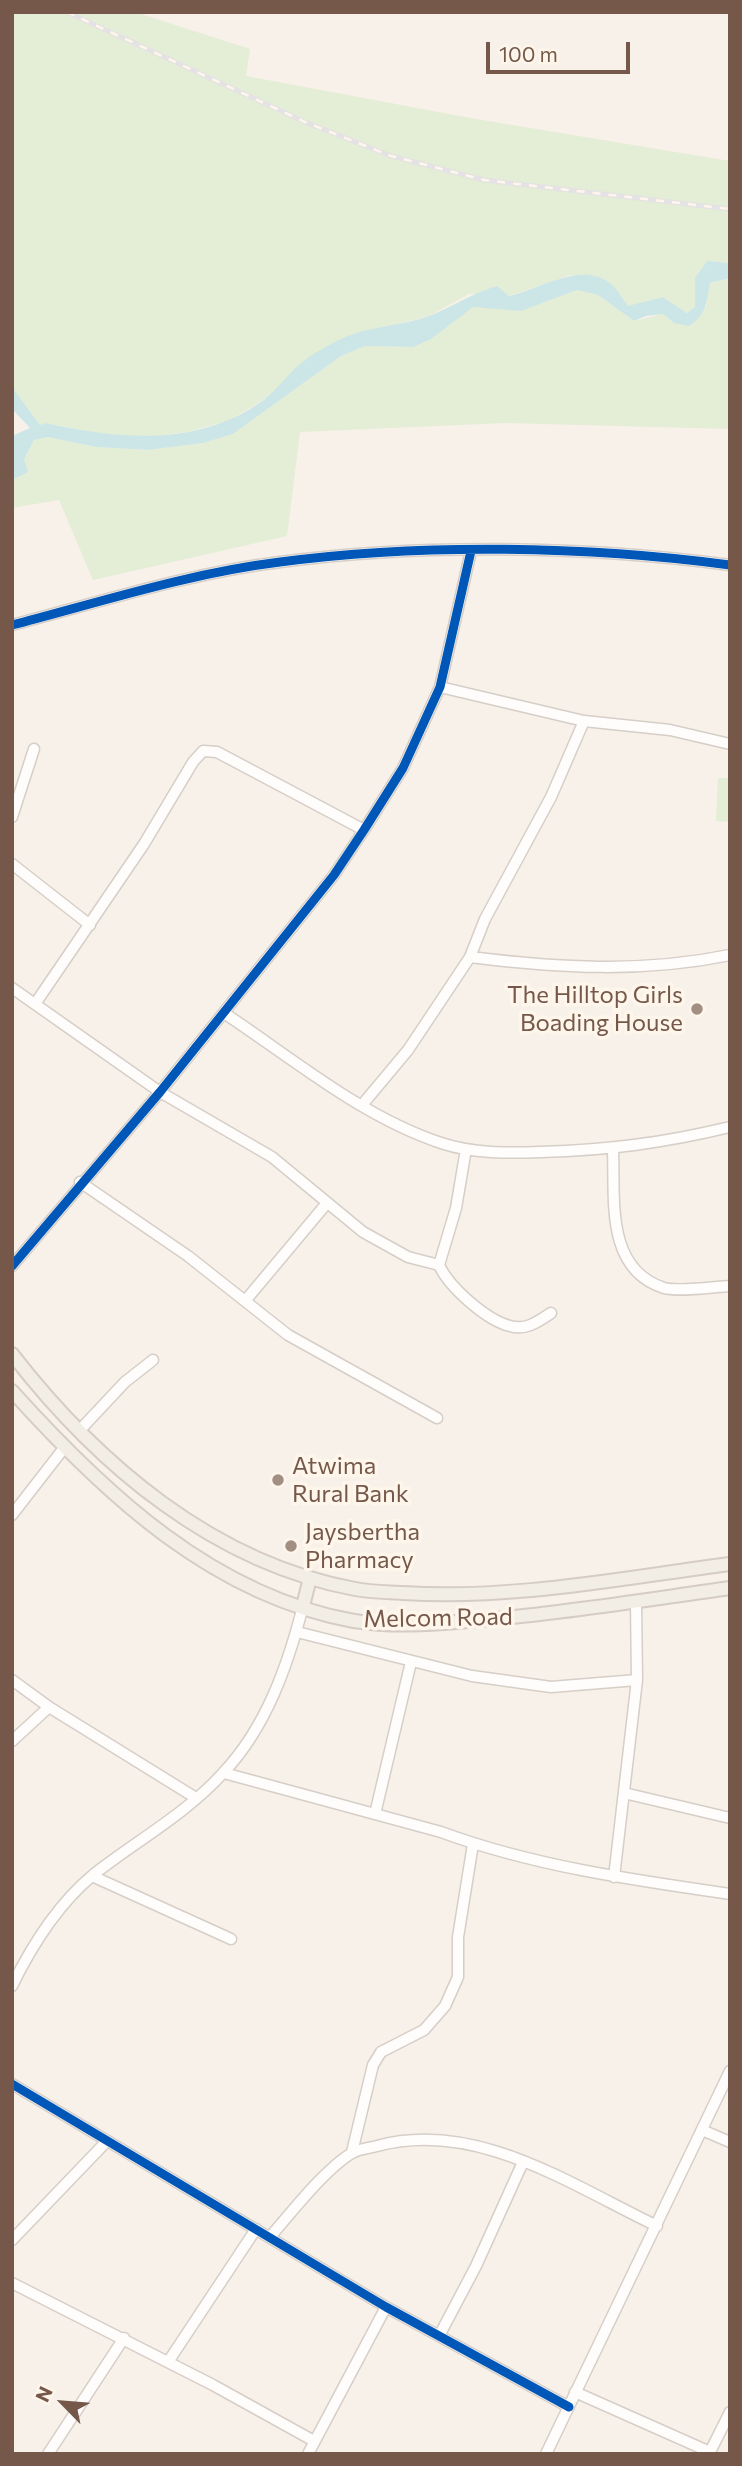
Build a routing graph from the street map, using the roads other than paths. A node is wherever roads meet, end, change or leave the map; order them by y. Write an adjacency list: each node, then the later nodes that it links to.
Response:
1 (471, 551): 2 (street); 3 (street); 4 (street)
2 (730, 565)
3 (12, 625)
4 (440, 687): 5 (street); 9 (street)
5 (584, 720): 6 (street); 13 (street)
6 (730, 744)
7 (34, 749): 8 (street)
8 (12, 817)
9 (364, 830): 11 (street); 16 (street)
10 (12, 864): 11 (street)
11 (90, 925): 15 (street)
12 (730, 956): 13 (street)
13 (470, 957): 18 (street)
14 (12, 988): 15 (street)
15 (35, 1004): 17 (street)
16 (223, 1013): 17 (street); 18 (street)
17 (160, 1092): 22 (street); 23 (street)
18 (362, 1105): 20 (street)
19 (730, 1127): 21 (street)
20 (467, 1149): 21 (street); 24 (street)
21 (613, 1150): 26 (street)
22 (80, 1182): 25 (street); 27 (street)
23 (327, 1203): 24 (street); 27 (street)
24 (439, 1265): 28 (street)
25 (12, 1266)
26 (730, 1286)
27 (245, 1301): 32 (street)
28 (551, 1312)
29 (12, 1354): 33 (main road)
30 (153, 1360): 33 (street)
31 (12, 1391): 34 (main road, Melcom Road)
32 (437, 1418)
33 (79, 1431): 37 (main road)
34 (64, 1448): 35 (street); 40 (main road, Melcom Road)
35 (12, 1515)
36 (730, 1564): 37 (main road)
37 (310, 1578): 40 (main road)
38 (730, 1588): 39 (main road, Melcom Road)
39 (636, 1601): 40 (main road, Melcom Road); 44 (street)
40 (303, 1606): 41 (street)
41 (296, 1632): 42 (street); 47 (street)
42 (411, 1662): 44 (street); 50 (street)
43 (12, 1680): 45 (street)
44 (637, 1680): 48 (street)
45 (49, 1707): 46 (street); 49 (street)
46 (12, 1741)
47 (224, 1773): 49 (street); 50 (street)
48 (624, 1793): 51 (street); 54 (street)
49 (196, 1798): 53 (street)
50 (375, 1814): 52 (street)
51 (730, 1818)
52 (473, 1844): 54 (street); 63 (street)
53 (92, 1876): 56 (street); 57 (street)
54 (614, 1877): 55 (street)
55 (730, 1894)
56 (231, 1939)
57 (12, 1986)
58 (730, 2071): 60 (street)
59 (12, 2084): 61 (street)
60 (702, 2130): 62 (street); 65 (street)
61 (107, 2141): 66 (street); 68 (street)
62 (730, 2142)
63 (352, 2152): 64 (street); 67 (street)
64 (523, 2162): 65 (street); 71 (street)
65 (657, 2226): 74 (street)
66 (256, 2229): 67 (street); 73 (street)
67 (270, 2237): 70 (street)
68 (12, 2240)
69 (12, 2283): 72 (street)
70 (386, 2306): 71 (street); 77 (street)
71 (439, 2336): 75 (street)
72 (124, 2338): 73 (street); 79 (street)
73 (169, 2362): 77 (street)
74 (575, 2392): 75 (street); 78 (street)
75 (569, 2407): 81 (street)
76 (730, 2412): 78 (street)
77 (314, 2441): 80 (street)
78 (709, 2453)
79 (47, 2454)
80 (308, 2454)
81 (546, 2454)

